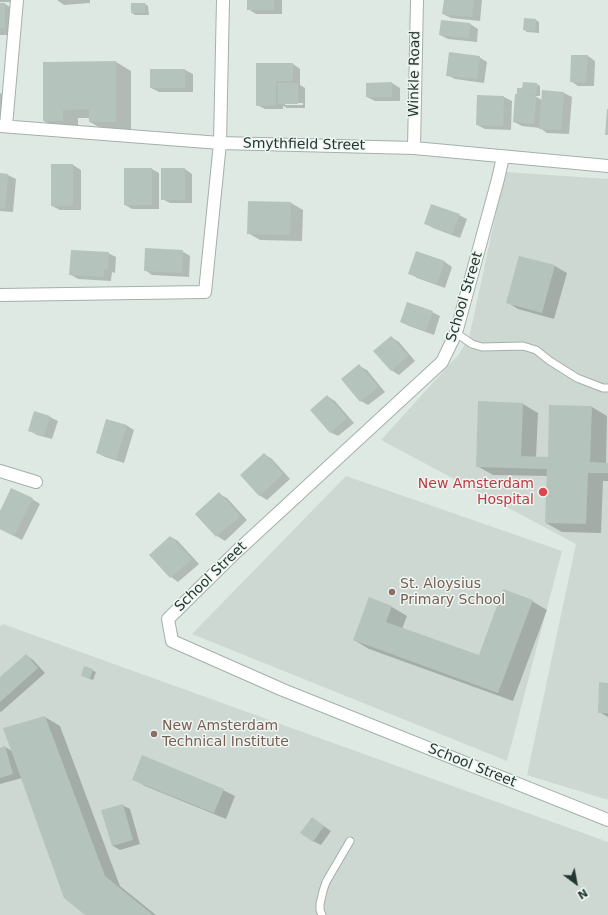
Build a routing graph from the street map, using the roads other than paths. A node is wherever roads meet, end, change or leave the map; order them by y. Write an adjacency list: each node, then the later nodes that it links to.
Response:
1 (17, 0): 4 (street)
2 (223, 0): 5 (street)
3 (416, 0): 6 (street, Winkle Road)
4 (3, 126): 5 (street, Smythfield Street)
5 (220, 143): 6 (street, Smythfield Street); 9 (street)
6 (414, 148): 7 (street, Smythfield Street)
7 (503, 156): 8 (street, Smythfield Street); 10 (street, School Street)
8 (608, 166)
9 (0, 295)
10 (456, 333): 11 (lane); 14 (street, School Street)
11 (608, 388)
12 (0, 471): 13 (street)
13 (36, 482)
14 (608, 820)
15 (350, 841): 16 (lane)
16 (322, 915)

